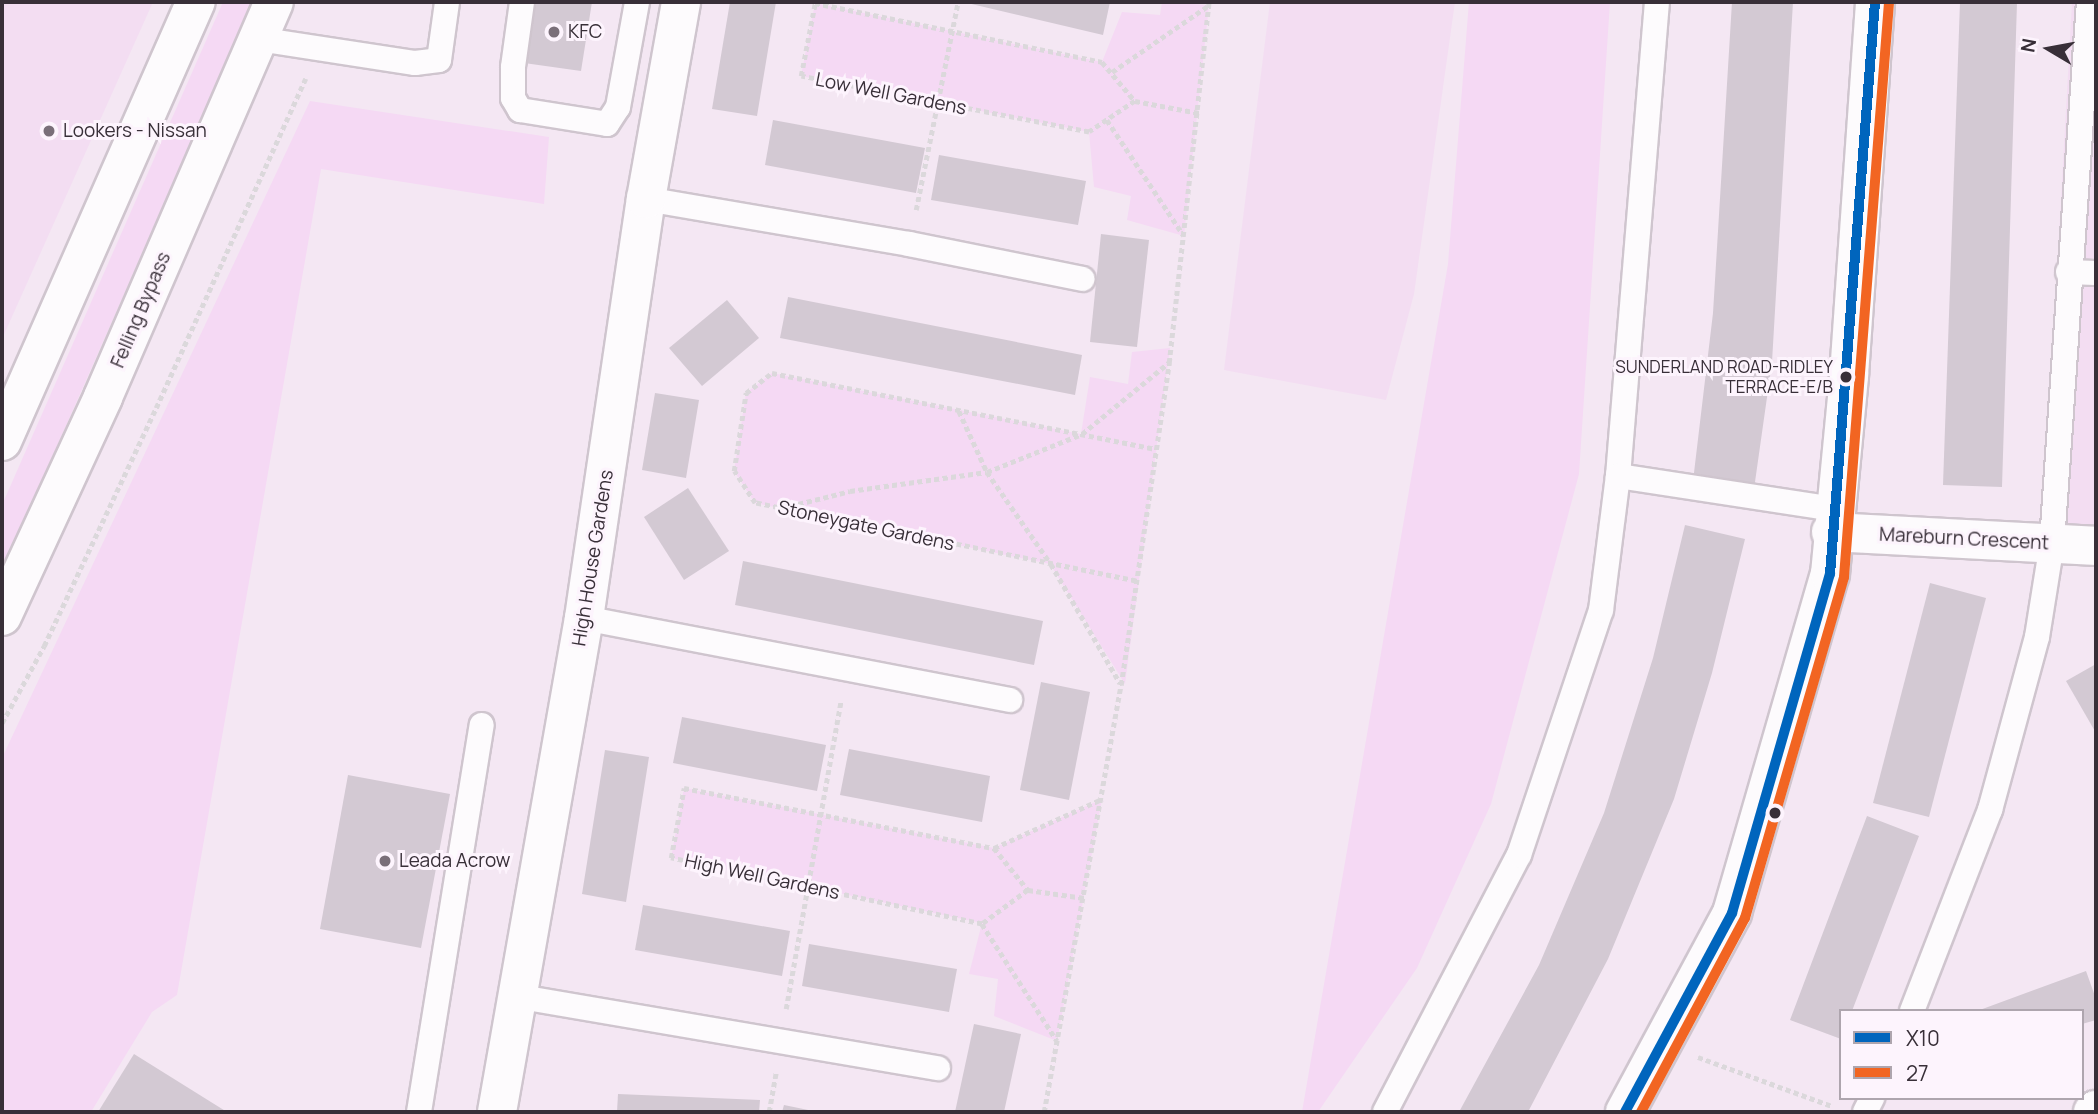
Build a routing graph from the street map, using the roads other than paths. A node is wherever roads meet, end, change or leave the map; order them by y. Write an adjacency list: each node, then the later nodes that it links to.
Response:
1 (196, 2): 15 (main road)
2 (274, 2): 10 (main road, Felling Bypass)
3 (447, 2): 10 (lane)
4 (522, 2): 5 (lane)
5 (637, 2)
6 (681, 2): 11 (main road, High House Gardens)
7 (1657, 2): 16 (lane)
8 (1875, 2): 17 (main road)
9 (2089, 2): 12 (lane)
10 (258, 39): 20 (main road, Felling Bypass)
11 (646, 199): 14 (lane); 21 (main road, High House Gardens)
12 (2068, 272): 13 (lane); 18 (lane)
13 (2096, 273)
14 (1082, 279)
15 (2, 441)
16 (1618, 476): 17 (lane); 29 (lane)
17 (1833, 520): 18 (main road, Mareburn Crescent); 30 (main road)
18 (2052, 543): 19 (main road, Mareburn Crescent); 25 (lane)
19 (2096, 546)
20 (2, 616)
21 (584, 618): 22 (lane); 24 (main road, High House Gardens)
22 (1010, 700)
23 (482, 725): 27 (lane)
24 (521, 997): 26 (lane); 28 (main road, High House Gardens)
25 (1913, 1009)
26 (938, 1068)
27 (419, 1112)
28 (498, 1112)
29 (1385, 1112)
30 (1625, 1112)

